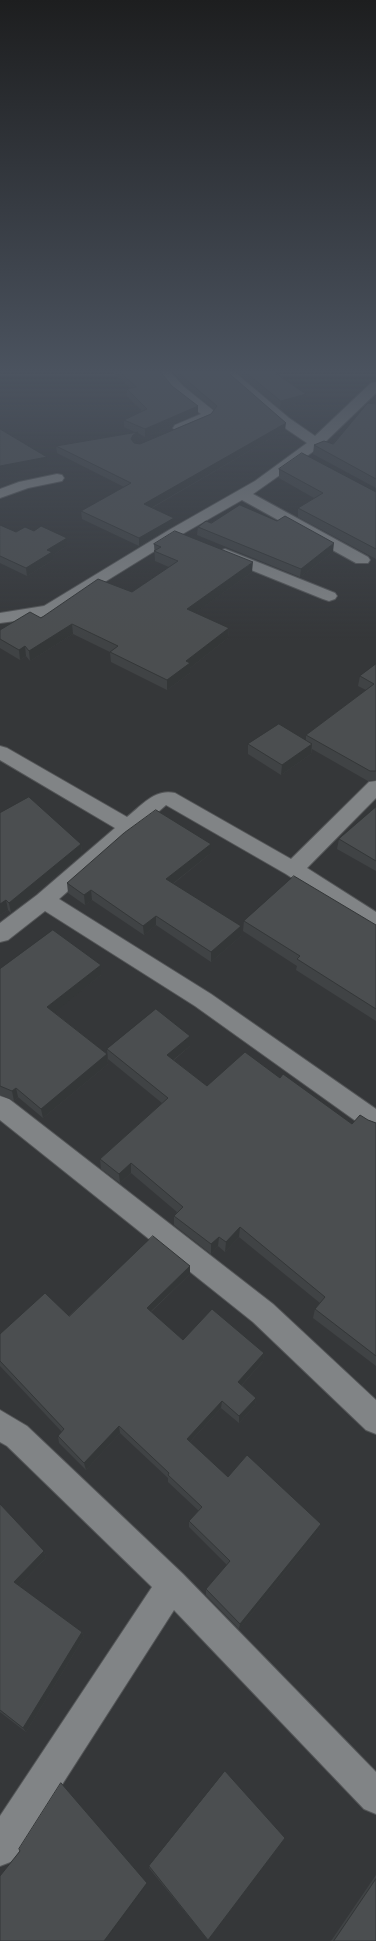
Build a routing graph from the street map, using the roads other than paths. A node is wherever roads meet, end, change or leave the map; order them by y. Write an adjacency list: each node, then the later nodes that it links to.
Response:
1 (293, 460): 6 (street)
2 (310, 460): 3 (street)
3 (314, 462)
4 (56, 478): 5 (street)
5 (0, 494)
6 (242, 494): 7 (street); 10 (street)
7 (174, 533): 8 (street); 12 (street)
8 (188, 539)
9 (211, 548): 11 (street)
10 (362, 560)
11 (329, 596)
12 (0, 618)
13 (0, 752): 15 (street)
14 (376, 787): 16 (street)
15 (129, 827): 16 (street); 17 (street)
16 (293, 869): 18 (street)
17 (44, 900): 19 (street); 21 (street)
18 (376, 922)
19 (0, 934)
20 (0, 1106): 22 (street)
21 (376, 1122)
22 (376, 1420)
23 (0, 1426): 24 (street)
24 (172, 1585): 25 (street); 26 (street)
25 (376, 1797)
26 (0, 1848)

